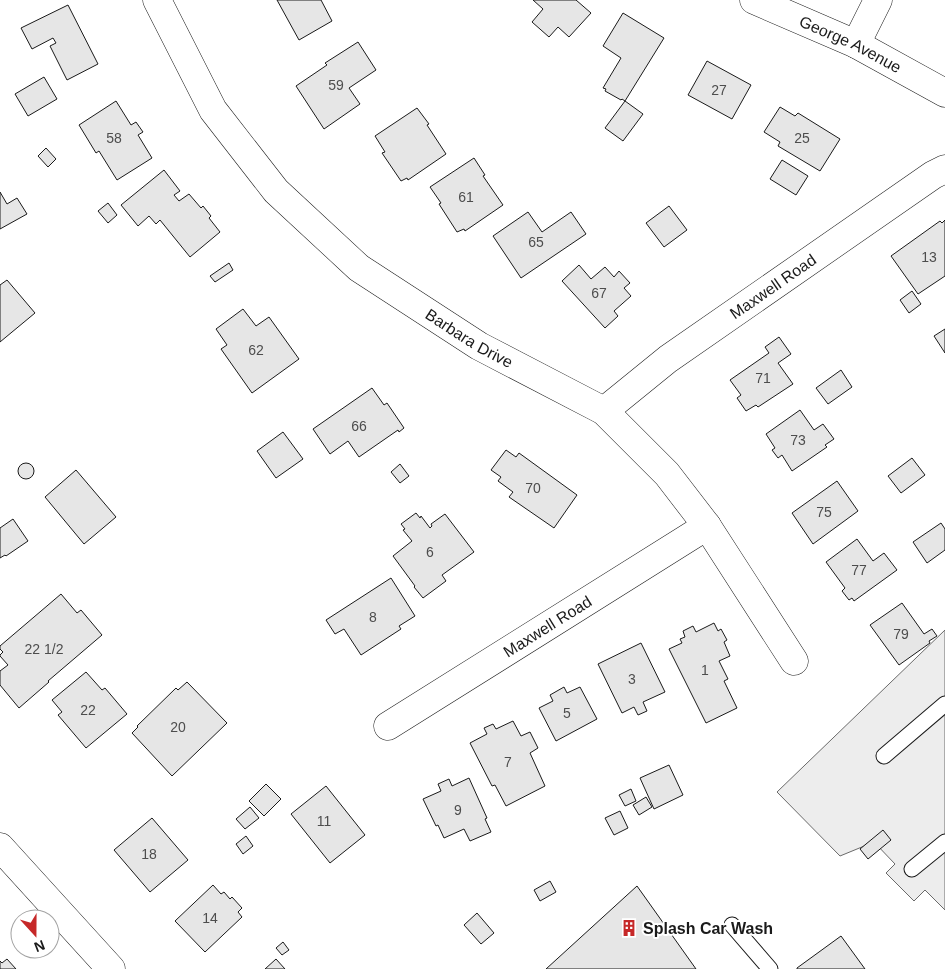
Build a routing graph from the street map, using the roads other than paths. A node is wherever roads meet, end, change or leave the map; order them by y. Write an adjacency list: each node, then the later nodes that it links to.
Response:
1 (157, 0): 7 (street, Barbara Drive)
2 (754, 0): 4 (street, George Avenue)
3 (878, 0): 4 (street)
4 (856, 44): 5 (street, George Avenue)
5 (945, 93)
6 (945, 169): 7 (street, Maxwell Road)
7 (604, 410): 8 (street, Barbara Drive)
8 (706, 526): 9 (street, Barbara Drive); 11 (street, Maxwell Road)
9 (794, 661)
10 (945, 704): 12 (lane)
11 (388, 726)
12 (884, 756)
13 (945, 842): 15 (lane)
14 (5, 860): 17 (street)
15 (912, 869)
16 (732, 925): 18 (lane)
17 (111, 969)
18 (770, 969)

